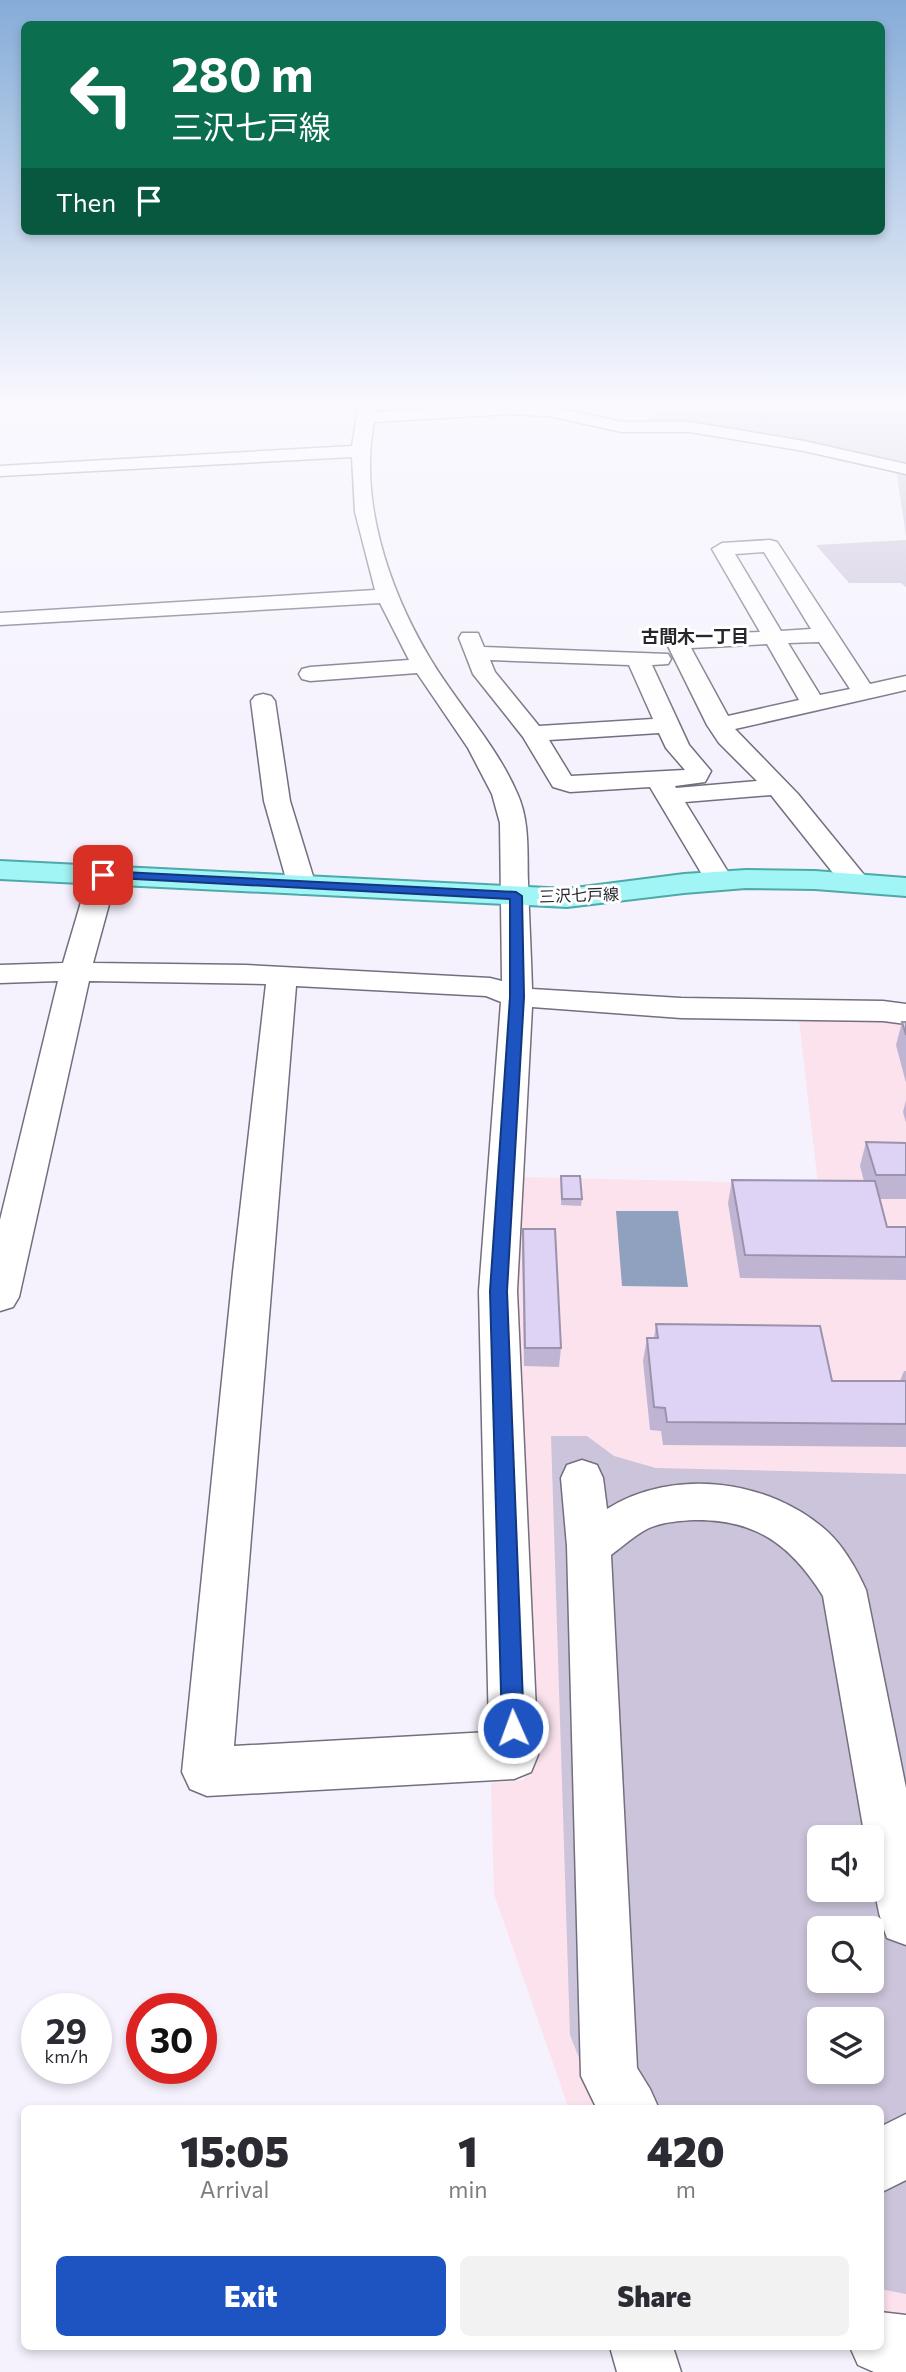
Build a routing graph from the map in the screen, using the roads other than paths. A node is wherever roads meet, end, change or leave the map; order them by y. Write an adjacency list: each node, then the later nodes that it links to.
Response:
1 (364, 514): 2 (street)
2 (387, 596): 3 (street); 10 (street)
3 (0, 619)
4 (825, 635): 5 (street); 5 (street); 12 (street)
5 (774, 638): 14 (street); 16 (street)
6 (477, 655): 7 (street); 10 (street); 17 (street)
7 (637, 659): 8 (street); 15 (street)
8 (667, 660)
9 (310, 674): 10 (street)
10 (430, 674): 26 (street)
11 (906, 683): 12 (street)
12 (864, 692): 14 (street)
13 (263, 701): 24 (street)
14 (813, 704): 16 (street)
15 (668, 725): 17 (street); 19 (street)
16 (719, 725): 18 (street)
17 (533, 734): 19 (street)
18 (775, 787): 19 (street); 23 (street)
19 (663, 788): 22 (street)
20 (0, 870): 21 (main road, 三沢七戸線)
21 (103, 875): 24 (main road, 三沢七戸線); 27 (street)
22 (719, 880): 23 (main road, 三沢七戸線); 26 (main road, 三沢七戸線)
23 (855, 881): 25 (main road, 三沢七戸線)
24 (302, 886): 26 (main road, 三沢七戸線)
25 (906, 887)
26 (516, 896): 30 (street)
27 (75, 970): 28 (street); 29 (street); 32 (street)
28 (0, 974)
29 (282, 976): 30 (street); 30 (street)
30 (517, 997): 31 (street)
31 (906, 1014)
32 (0, 1297)
33 (582, 1478): 34 (street)
34 (589, 1546): 35 (street); 36 (street)
35 (906, 1919)
36 (627, 2105)
37 (906, 2143): 38 (street)
38 (884, 2161)
39 (884, 2344): 40 (street)
40 (906, 2347)
41 (643, 2350): 42 (street)
42 (649, 2372)

